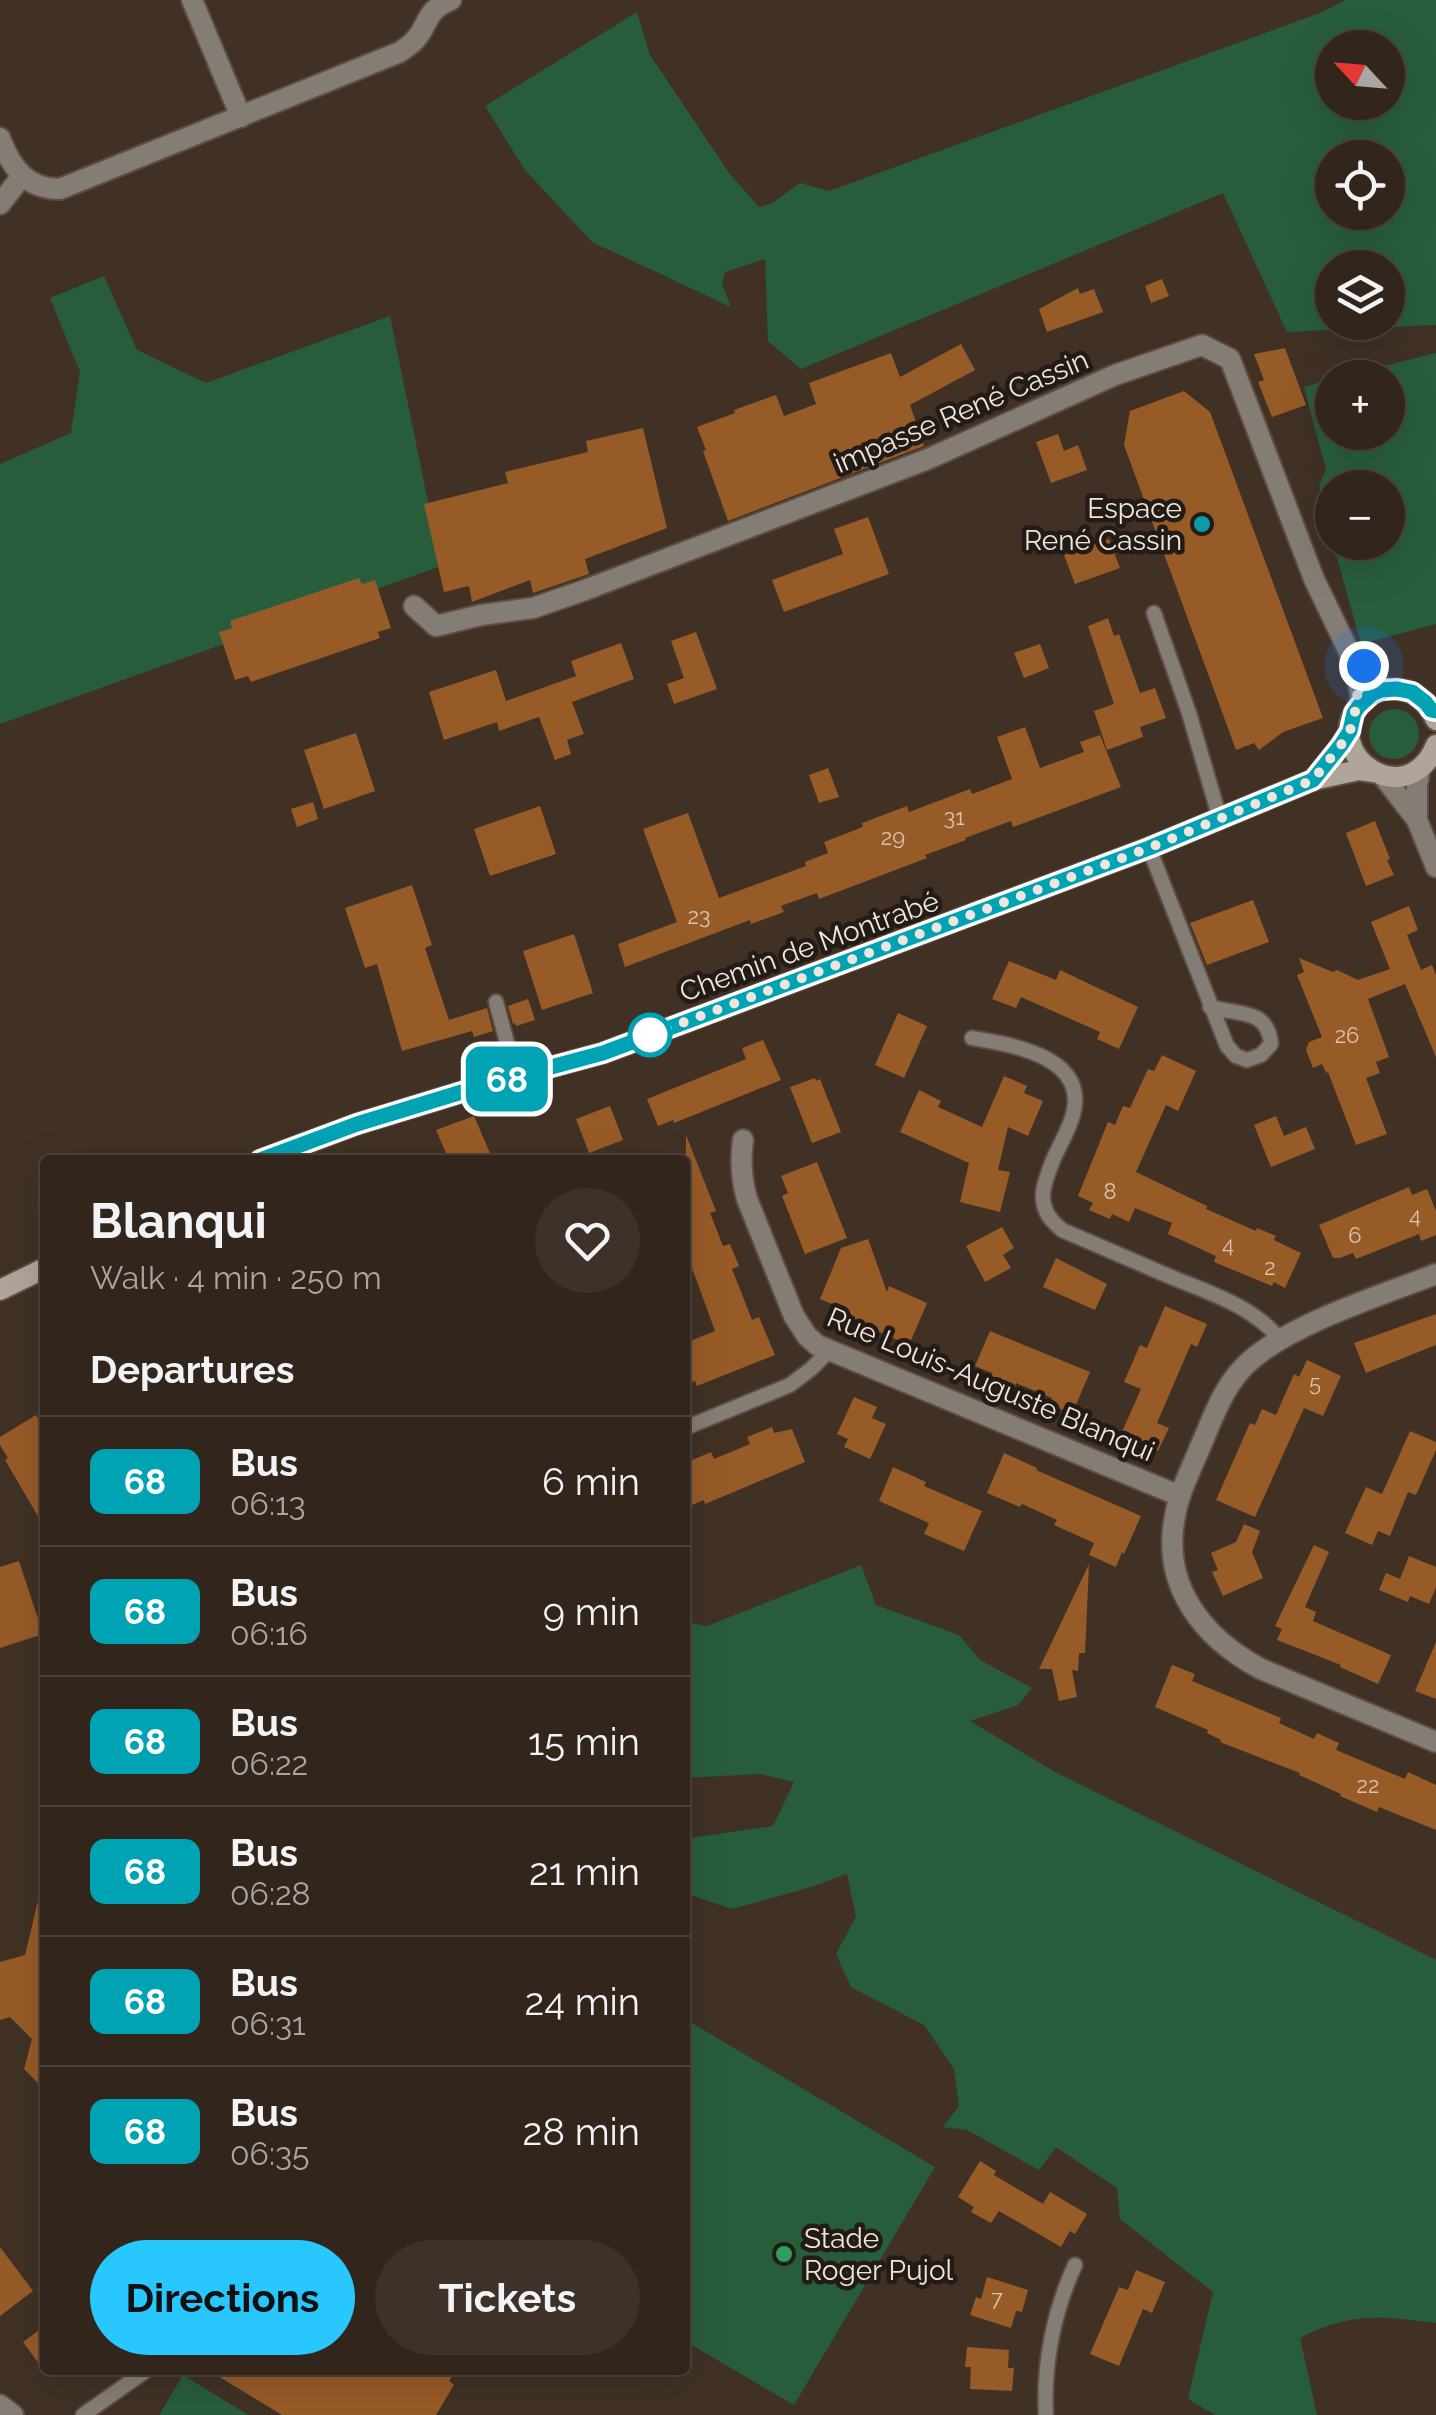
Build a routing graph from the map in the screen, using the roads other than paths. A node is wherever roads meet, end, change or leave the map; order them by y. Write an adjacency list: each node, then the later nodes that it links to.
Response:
1 (192, 0): 3 (street)
2 (442, 2): 3 (street)
3 (241, 117): 5 (street)
4 (0, 138): 5 (street)
5 (22, 176): 6 (street)
6 (0, 204)
7 (414, 606): 9 (street, impasse René Cassin)
8 (1154, 613): 17 (lane)
9 (1351, 656): 10 (lane); 11 (lane)
10 (1390, 689): 11 (street); 12 (street)
11 (1359, 706): 13 (street, Chemin de Montrabé)
12 (1434, 714)
13 (1350, 731): 15 (street); 16 (street, Chemin de Montrabé)
14 (1431, 754): 15 (street, Chemin de Montrabé); 18 (street)
15 (1378, 774): 16 (street, Chemin de Montrabé); 18 (street)
16 (1313, 780): 17 (street, Chemin de Montrabé)
17 (1220, 819): 19 (street, Chemin de Montrabé)
18 (1417, 820): 20 (street)
19 (1149, 848): 22 (lane); 24 (street, Chemin de Montrabé)
20 (1436, 867)
21 (496, 1002): 24 (lane)
22 (1210, 1008): 22 (lane)
23 (972, 1038): 30 (lane)
24 (516, 1076): 26 (street, Chemin de Montrabé)
25 (743, 1140): 31 (street, Rue Louis-Auguste Blanqui)
26 (273, 1155)
27 (40, 1270): 29 (street)
28 (1436, 1274): 30 (street)
29 (0, 1290)
30 (1280, 1340): 33 (street)
31 (829, 1351): 32 (lane); 33 (street, Rue Louis-Auguste Blanqui)
32 (690, 1426)
33 (1180, 1496): 34 (street)
34 (1436, 1742)
35 (1075, 2265): 40 (lane)
36 (140, 2375): 39 (lane)
37 (0, 2405): 38 (street)
38 (13, 2415)
39 (82, 2415)
40 (1046, 2415)

